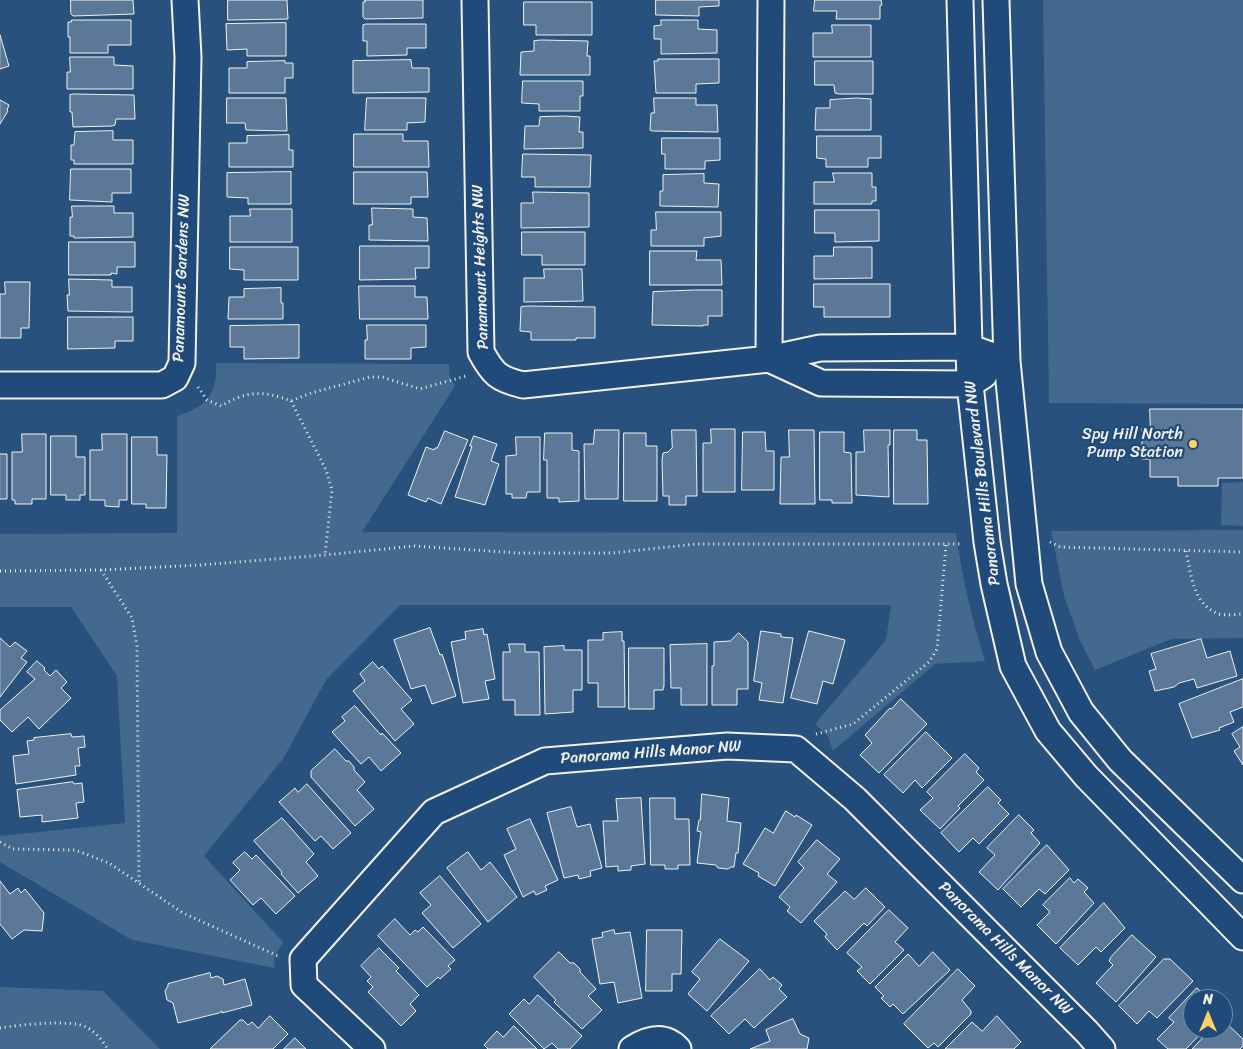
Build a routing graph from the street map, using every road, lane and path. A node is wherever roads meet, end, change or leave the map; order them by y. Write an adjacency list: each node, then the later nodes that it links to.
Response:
1 (186, 0): 9 (street, Panamount Gardens NW)
2 (475, 0): 10 (street, Panamount Heights NW)
3 (771, 0): 7 (street)
4 (960, 0): 6 (street, Panorama Hills Boulevard NW)
5 (996, 0): 8 (street, Panorama Hills Boulevard NW)
6 (968, 347): 7 (street, Panamount Heights NW); 8 (street, Panamount Heights NW); 11 (street, Panorama Hills Boulevard NW)
7 (769, 359): 10 (street, Panamount Heights NW); 11 (street)
8 (1007, 361): 11 (street); 25 (street, Panorama Hills Boulevard NW)
9 (182, 363): 12 (street, Panamount Gardens NW); 13 (path)
10 (490, 369): 13 (path)
11 (970, 384): 27 (street, Panorama Hills Boulevard NW)
12 (0, 385)
13 (291, 401): 19 (path)
14 (1047, 541): 17 (path)
15 (965, 544): 16 (path)
16 (946, 545): 19 (path); 23 (path)
17 (1186, 551): 18 (path); 22 (path)
18 (1243, 552)
19 (325, 555): 20 (path)
20 (101, 570): 21 (path); 26 (path)
21 (0, 571)
22 (1243, 614)
23 (796, 749): 28 (street, Panorama Hills Manor NW); 34 (street, Panorama Hills Manor NW)
24 (0, 842): 26 (path)
25 (1243, 880)
26 (139, 885): 28 (path)
27 (1243, 936)
28 (303, 959): 31 (street)
29 (0, 1028): 30 (path)
30 (108, 1049)
31 (372, 1049)
32 (632, 1049): 33 (street)
33 (678, 1049)
34 (1102, 1049)

